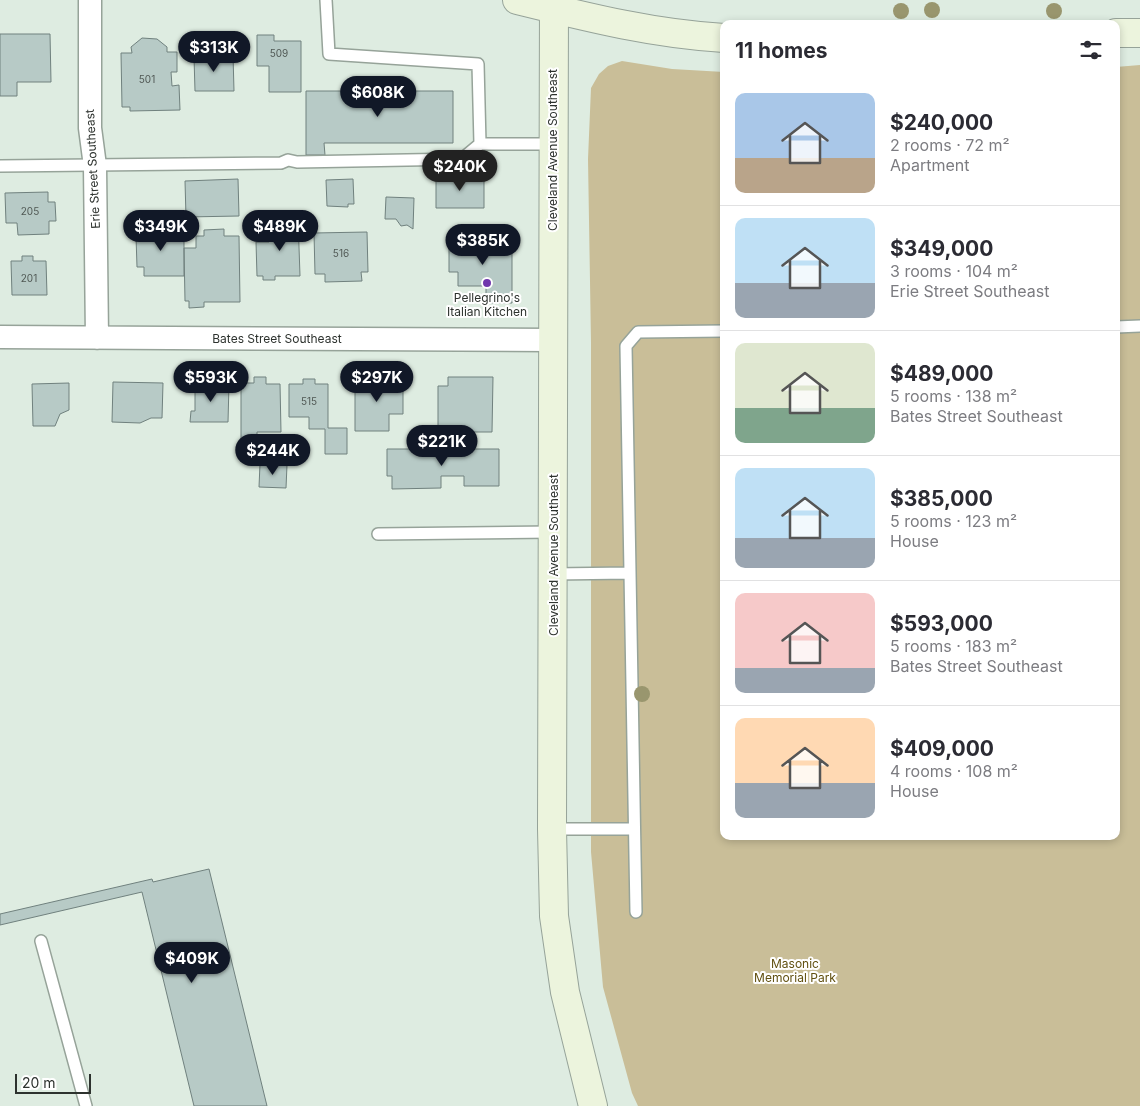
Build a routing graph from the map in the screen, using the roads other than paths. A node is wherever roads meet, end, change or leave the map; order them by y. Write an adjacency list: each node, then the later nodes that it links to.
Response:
1 (90, 0): 11 (street, Erie Street Southeast)
2 (326, 0): 8 (lane)
3 (517, 0): 4 (main road)
4 (554, 5): 7 (main road); 9 (main road, Cleveland Avenue Southeast)
5 (1120, 33): 6 (main road)
6 (1140, 33)
7 (720, 38)
8 (480, 144): 9 (lane); 11 (lane)
9 (553, 144): 17 (main road, Cleveland Avenue Southeast)
10 (0, 166): 11 (lane)
11 (95, 166): 16 (street, Erie Street Southeast)
12 (1140, 326): 13 (lane)
13 (1120, 327)
14 (720, 331): 20 (lane)
15 (0, 337): 16 (street, Bates Street Southeast)
16 (97, 338): 17 (street, Bates Street Southeast)
17 (553, 340): 18 (main road, Cleveland Avenue Southeast)
18 (554, 532): 19 (lane); 21 (main road, Cleveland Avenue Southeast)
19 (378, 534)
20 (630, 573): 21 (lane); 23 (lane)
21 (553, 574): 22 (main road, Cleveland Avenue Southeast)
22 (552, 829): 23 (lane); 27 (main road, Cleveland Avenue Southeast)
23 (634, 829): 24 (lane)
24 (636, 912)
25 (41, 941): 26 (lane)
26 (86, 1106)
27 (594, 1106)

